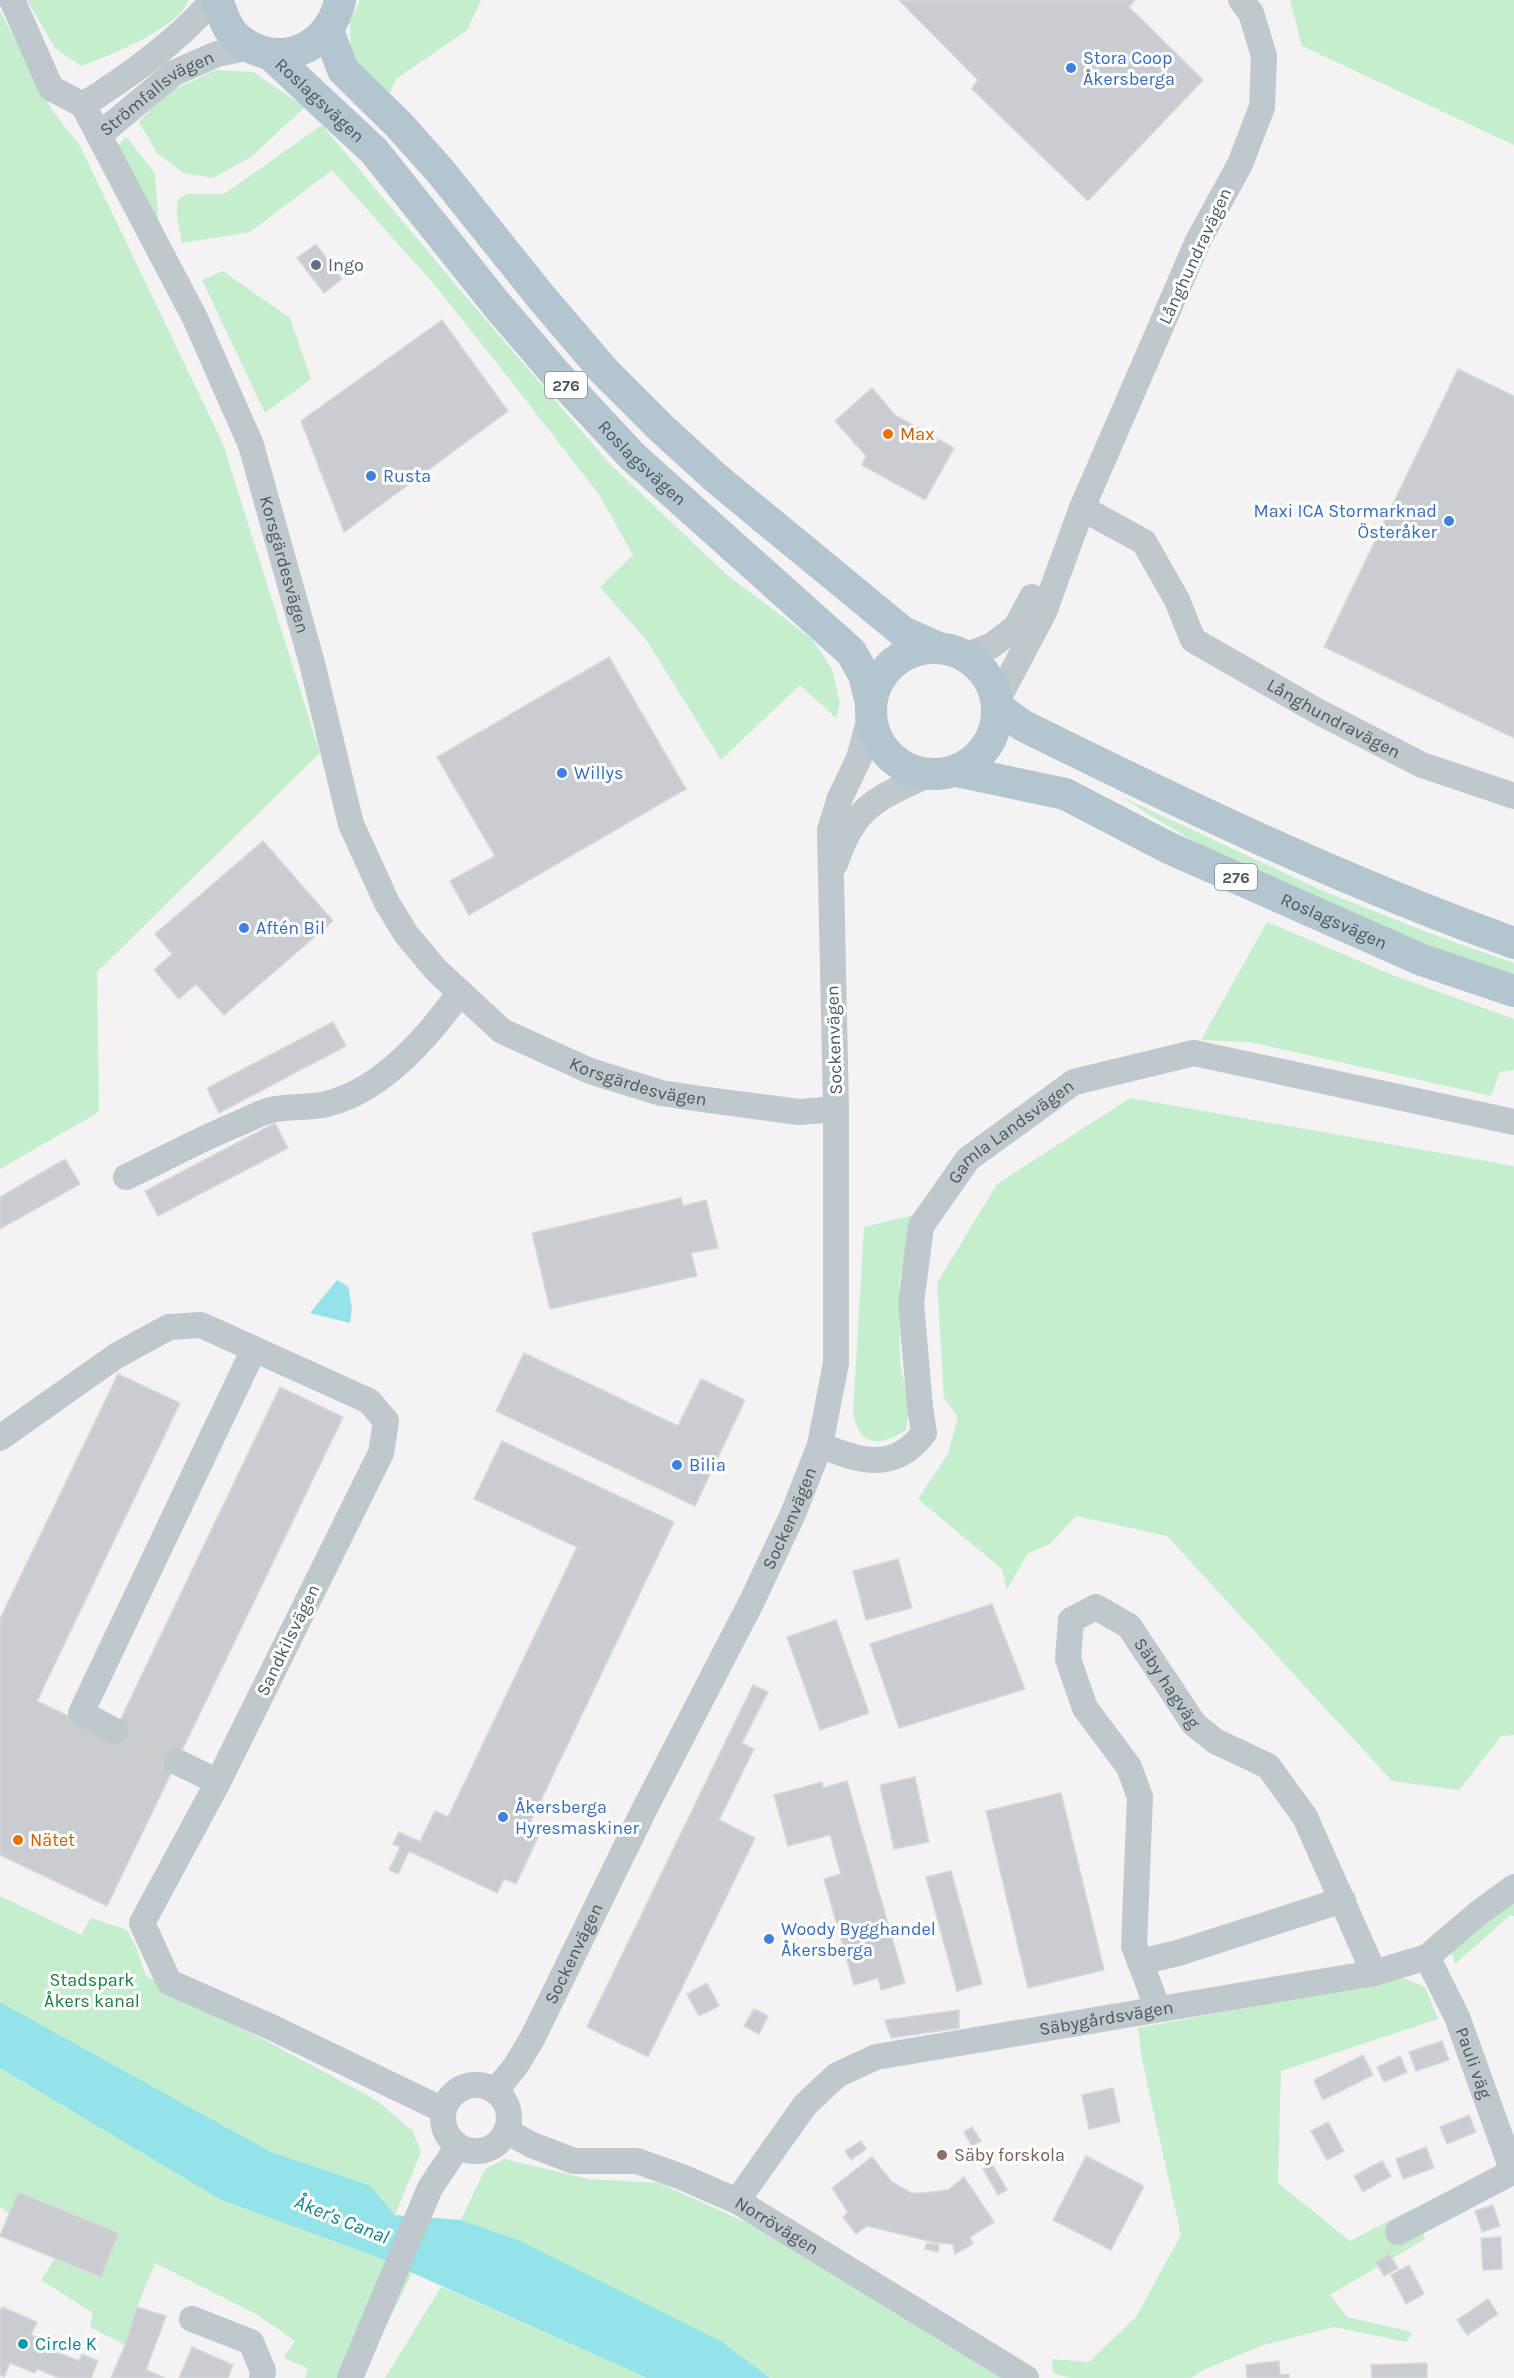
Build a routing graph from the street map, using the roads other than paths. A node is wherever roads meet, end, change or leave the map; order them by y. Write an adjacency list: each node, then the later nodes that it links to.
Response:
1 (12, 0): 7 (street, Strömfallsvägen)
2 (215, 0): 6 (main road, 276); 7 (street, Strömfallsvägen)
3 (340, 0): 5 (main road)
4 (1241, 0): 9 (street, Långhundravägen)
5 (328, 31): 6 (main road); 10 (main road, Roslagsvägen / 276)
6 (260, 50): 8 (street, Strömfallsvägen); 12 (main road, Roslagsvägen / 276)
7 (83, 105): 8 (street, Strömfallsvägen)
8 (99, 135): 18 (street, Korsgärdesvägen)
9 (1082, 508): 10 (street, Långhundravägen); 11 (street, Långhundravägen); 14 (street, Långhundravägen)
10 (952, 652): 11 (main road); 12 (main road)
11 (998, 705): 13 (main road); 16 (main road, 276)
12 (870, 710): 13 (main road); 15 (street, Sockenvägen)
13 (942, 773): 15 (street, Sockenvägen); 17 (main road, Roslagsvägen / 276)
14 (1514, 796)
15 (830, 882): 19 (street, Sockenvägen)
16 (1514, 943)
17 (1514, 991)
18 (460, 992): 19 (street, Korsgärdesvägen); 21 (street)
19 (836, 1108): 24 (street, Sockenvägen)
20 (1514, 1122): 24 (street, Gamla Landsvägen)
21 (126, 1177)
22 (254, 1349): 23 (street, Sandkilsvägen); 25 (street); 27 (street, Sandkilsvägen)
23 (0, 1438)
24 (820, 1445): 34 (street, Sockenvägen)
25 (114, 1731)
26 (177, 1762): 27 (street)
27 (218, 1782): 35 (street, Sandkilsvägen)
28 (1514, 1887): 30 (street, Säbygårdsvägen)
29 (1343, 1900): 31 (street); 31 (street, Säby hagväg); 32 (street, Säby hagväg)
30 (1427, 1957): 32 (street, Säbygårdsvägen); 38 (street, Pauli väg)
31 (1140, 1962): 33 (street, Säby hagväg)
32 (1374, 1973): 33 (street, Säbygårdsvägen)
33 (1158, 2008): 39 (street, Säbygårdsvägen)
34 (495, 2091): 35 (street); 36 (street)
35 (444, 2110): 37 (street)
36 (506, 2131): 37 (street); 39 (street, Norrövägen)
37 (458, 2146): 43 (street)
38 (1514, 2172): 40 (street, Pauli väg)
39 (737, 2201): 44 (street, Norrövägen)
40 (1398, 2232)
41 (192, 2319): 42 (street)
42 (262, 2378)
43 (350, 2378)
44 (1026, 2378)

